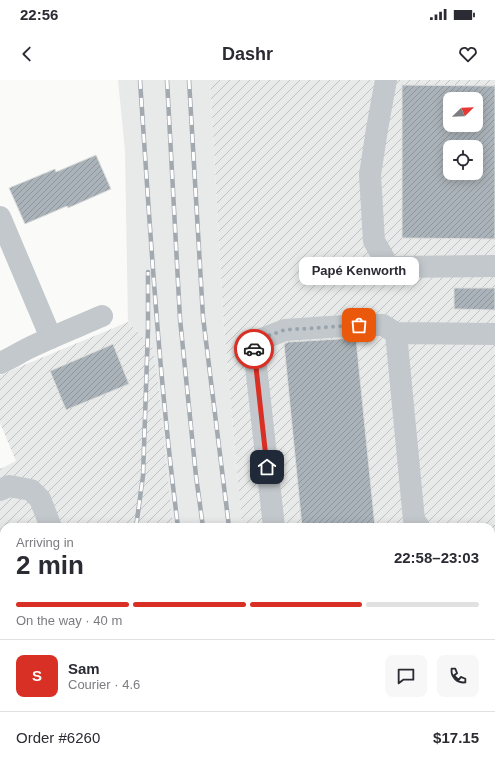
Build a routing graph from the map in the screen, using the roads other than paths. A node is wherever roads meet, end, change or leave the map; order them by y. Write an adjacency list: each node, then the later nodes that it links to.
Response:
1 (386, 80): 3 (street)
2 (0, 217): 7 (street)
3 (495, 266)
4 (102, 316): 7 (street)
5 (396, 333): 6 (street); 11 (street); 12 (street)
6 (495, 334)
7 (51, 338): 8 (street)
8 (0, 363)
9 (0, 490): 10 (street)
10 (49, 523)
11 (274, 523)
12 (416, 523)

